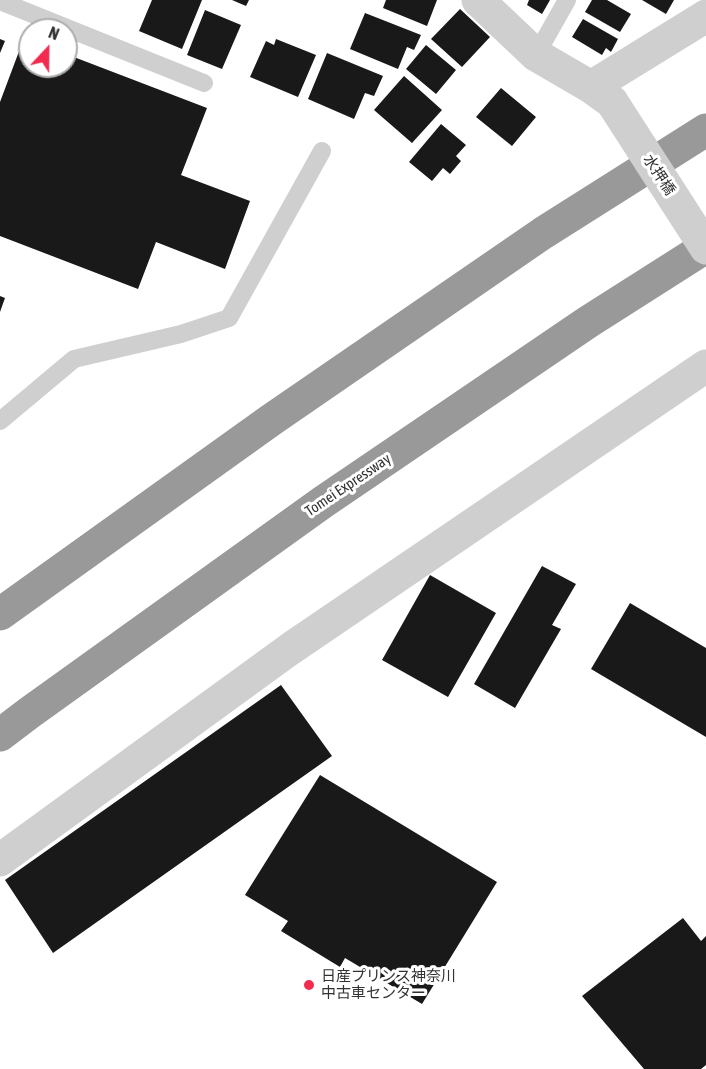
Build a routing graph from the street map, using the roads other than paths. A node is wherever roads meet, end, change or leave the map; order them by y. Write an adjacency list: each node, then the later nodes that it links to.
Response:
1 (478, 0): 5 (street)
2 (567, 0): 5 (lane)
3 (0, 1): 6 (lane)
4 (706, 16): 7 (street)
5 (536, 55): 7 (street)
6 (204, 83)
7 (602, 95): 10 (street, 水押橋, bridge)
8 (706, 130): 13 (highway)
9 (322, 151): 12 (lane)
10 (706, 248): 14 (highway, Tomei Expressway)
11 (706, 366): 15 (street)
12 (0, 421)
13 (0, 614)
14 (0, 735)
15 (0, 860)

